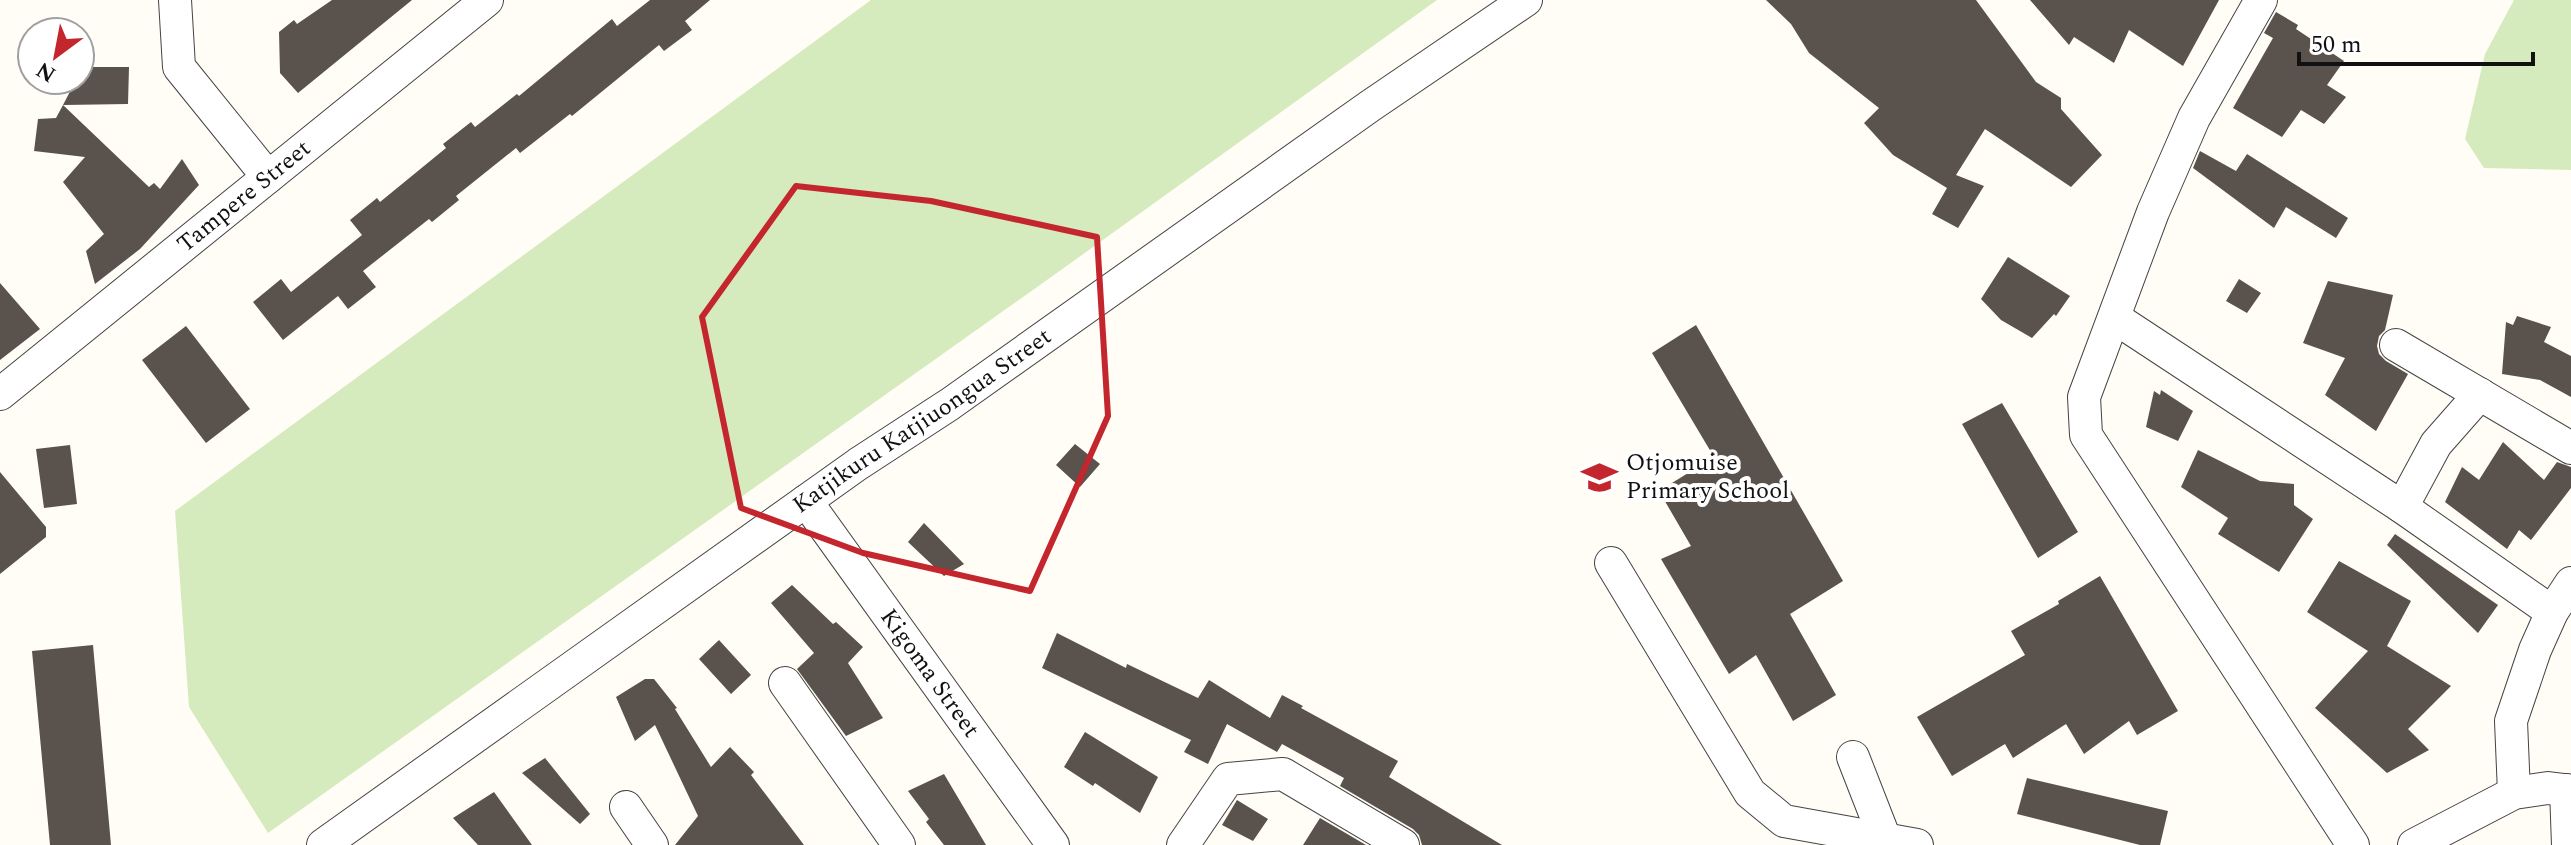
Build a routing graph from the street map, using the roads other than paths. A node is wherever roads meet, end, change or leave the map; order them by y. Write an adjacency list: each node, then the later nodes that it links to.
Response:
1 (175, 0): 5 (street)
2 (487, 0): 5 (street, Tampere Street)
3 (1526, 0): 11 (street, Katjikuru Katjiuongua Street)
4 (2261, 0): 6 (street)
5 (268, 177): 8 (street, Tampere Street)
6 (2115, 318): 12 (street); 29 (street)
7 (2396, 345): 9 (street)
8 (0, 394)
9 (2480, 394): 10 (street); 12 (street)
10 (2571, 448)
11 (806, 501): 22 (street, Katjikuru Katjiuongua Street); 25 (street, Kigoma Street)
12 (2402, 507): 15 (street)
13 (1611, 563): 21 (street)
14 (2571, 583): 15 (street)
15 (2552, 612): 19 (street)
16 (785, 683): 24 (street)
17 (1853, 757): 21 (street)
18 (2568, 790): 19 (street); 31 (street)
19 (2514, 793): 30 (street)
20 (626, 807): 23 (street)
21 (1885, 839): 28 (street)
22 (323, 845)
23 (652, 845)
24 (899, 845)
25 (1053, 845)
26 (1183, 845): 27 (street)
27 (1403, 845)
28 (1917, 845)
29 (2353, 845)
30 (2414, 845)
31 (2568, 845)

